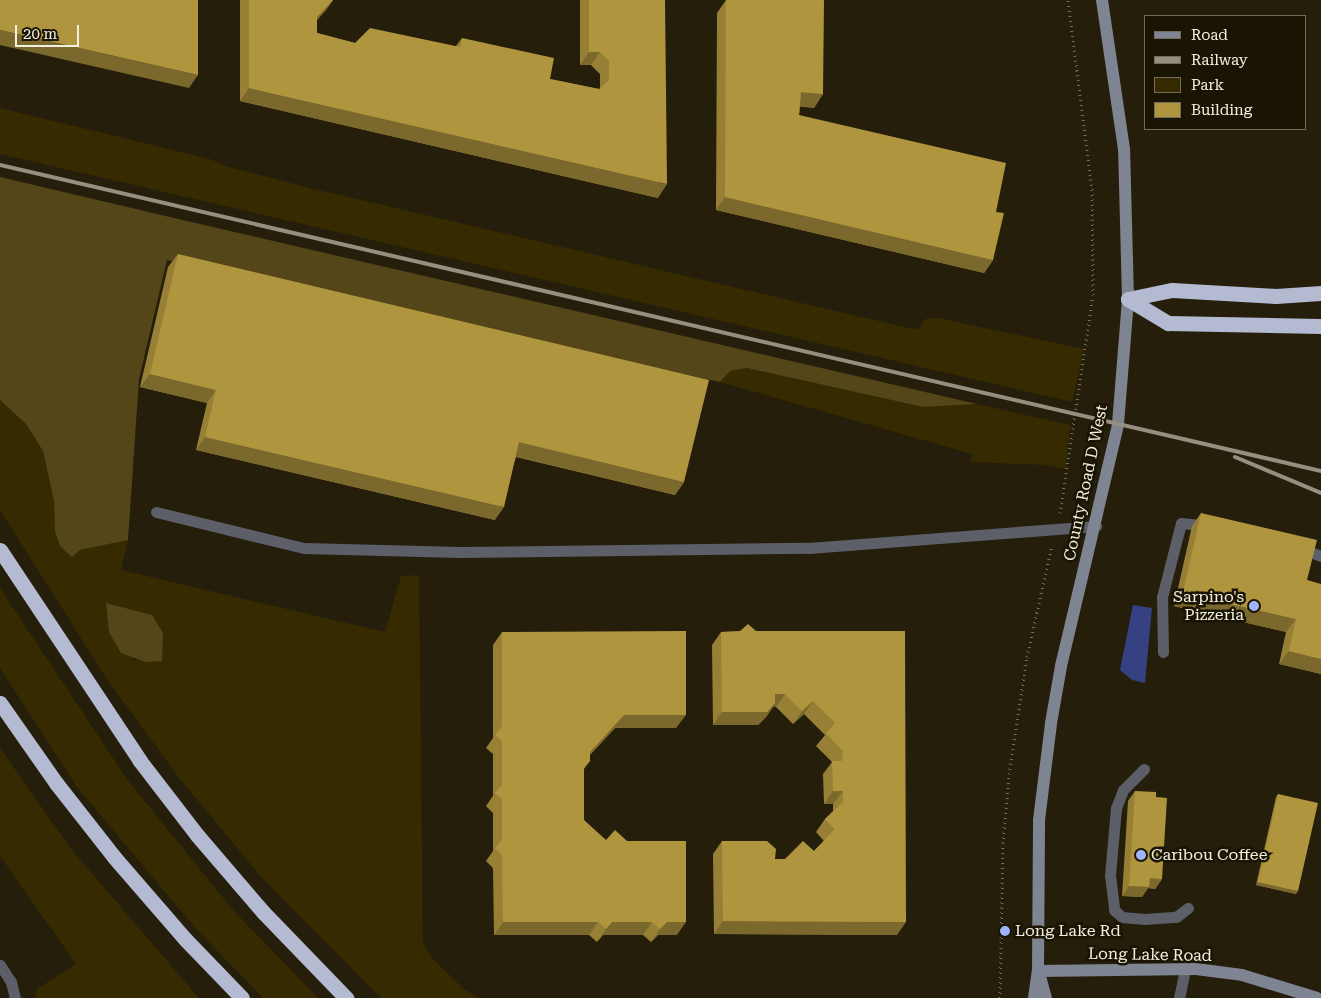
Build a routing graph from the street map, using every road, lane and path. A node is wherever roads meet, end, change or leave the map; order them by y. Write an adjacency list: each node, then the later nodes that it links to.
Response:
1 (1068, 0): 8 (path)
2 (1102, 0): 4 (main road, County Road D West)
3 (1321, 293): 4 (highway)
4 (1128, 298): 5 (highway); 7 (main road, County Road D West)
5 (1321, 326)
6 (156, 512): 8 (lane)
7 (1096, 526): 8 (lane); 19 (main road, County Road D West)
8 (1056, 528): 23 (path)
9 (1220, 529): 13 (lane)
10 (1285, 545): 12 (lane)
11 (0, 550): 22 (highway)
12 (1321, 556)
13 (1163, 652)
14 (0, 703): 21 (highway)
15 (1144, 769): 16 (lane)
16 (1188, 908)
17 (0, 965): 20 (lane)
18 (1185, 969): 19 (main road, Long Lake Road); 26 (lane); 27 (main road, Long Lake Road)
19 (1038, 971): 24 (main road, County Road D West); 25 (main road, County Road D West)
20 (15, 998)
21 (242, 998)
22 (346, 998)
23 (1000, 998)
24 (1034, 998)
25 (1046, 998)
26 (1179, 998)
27 (1317, 998)

